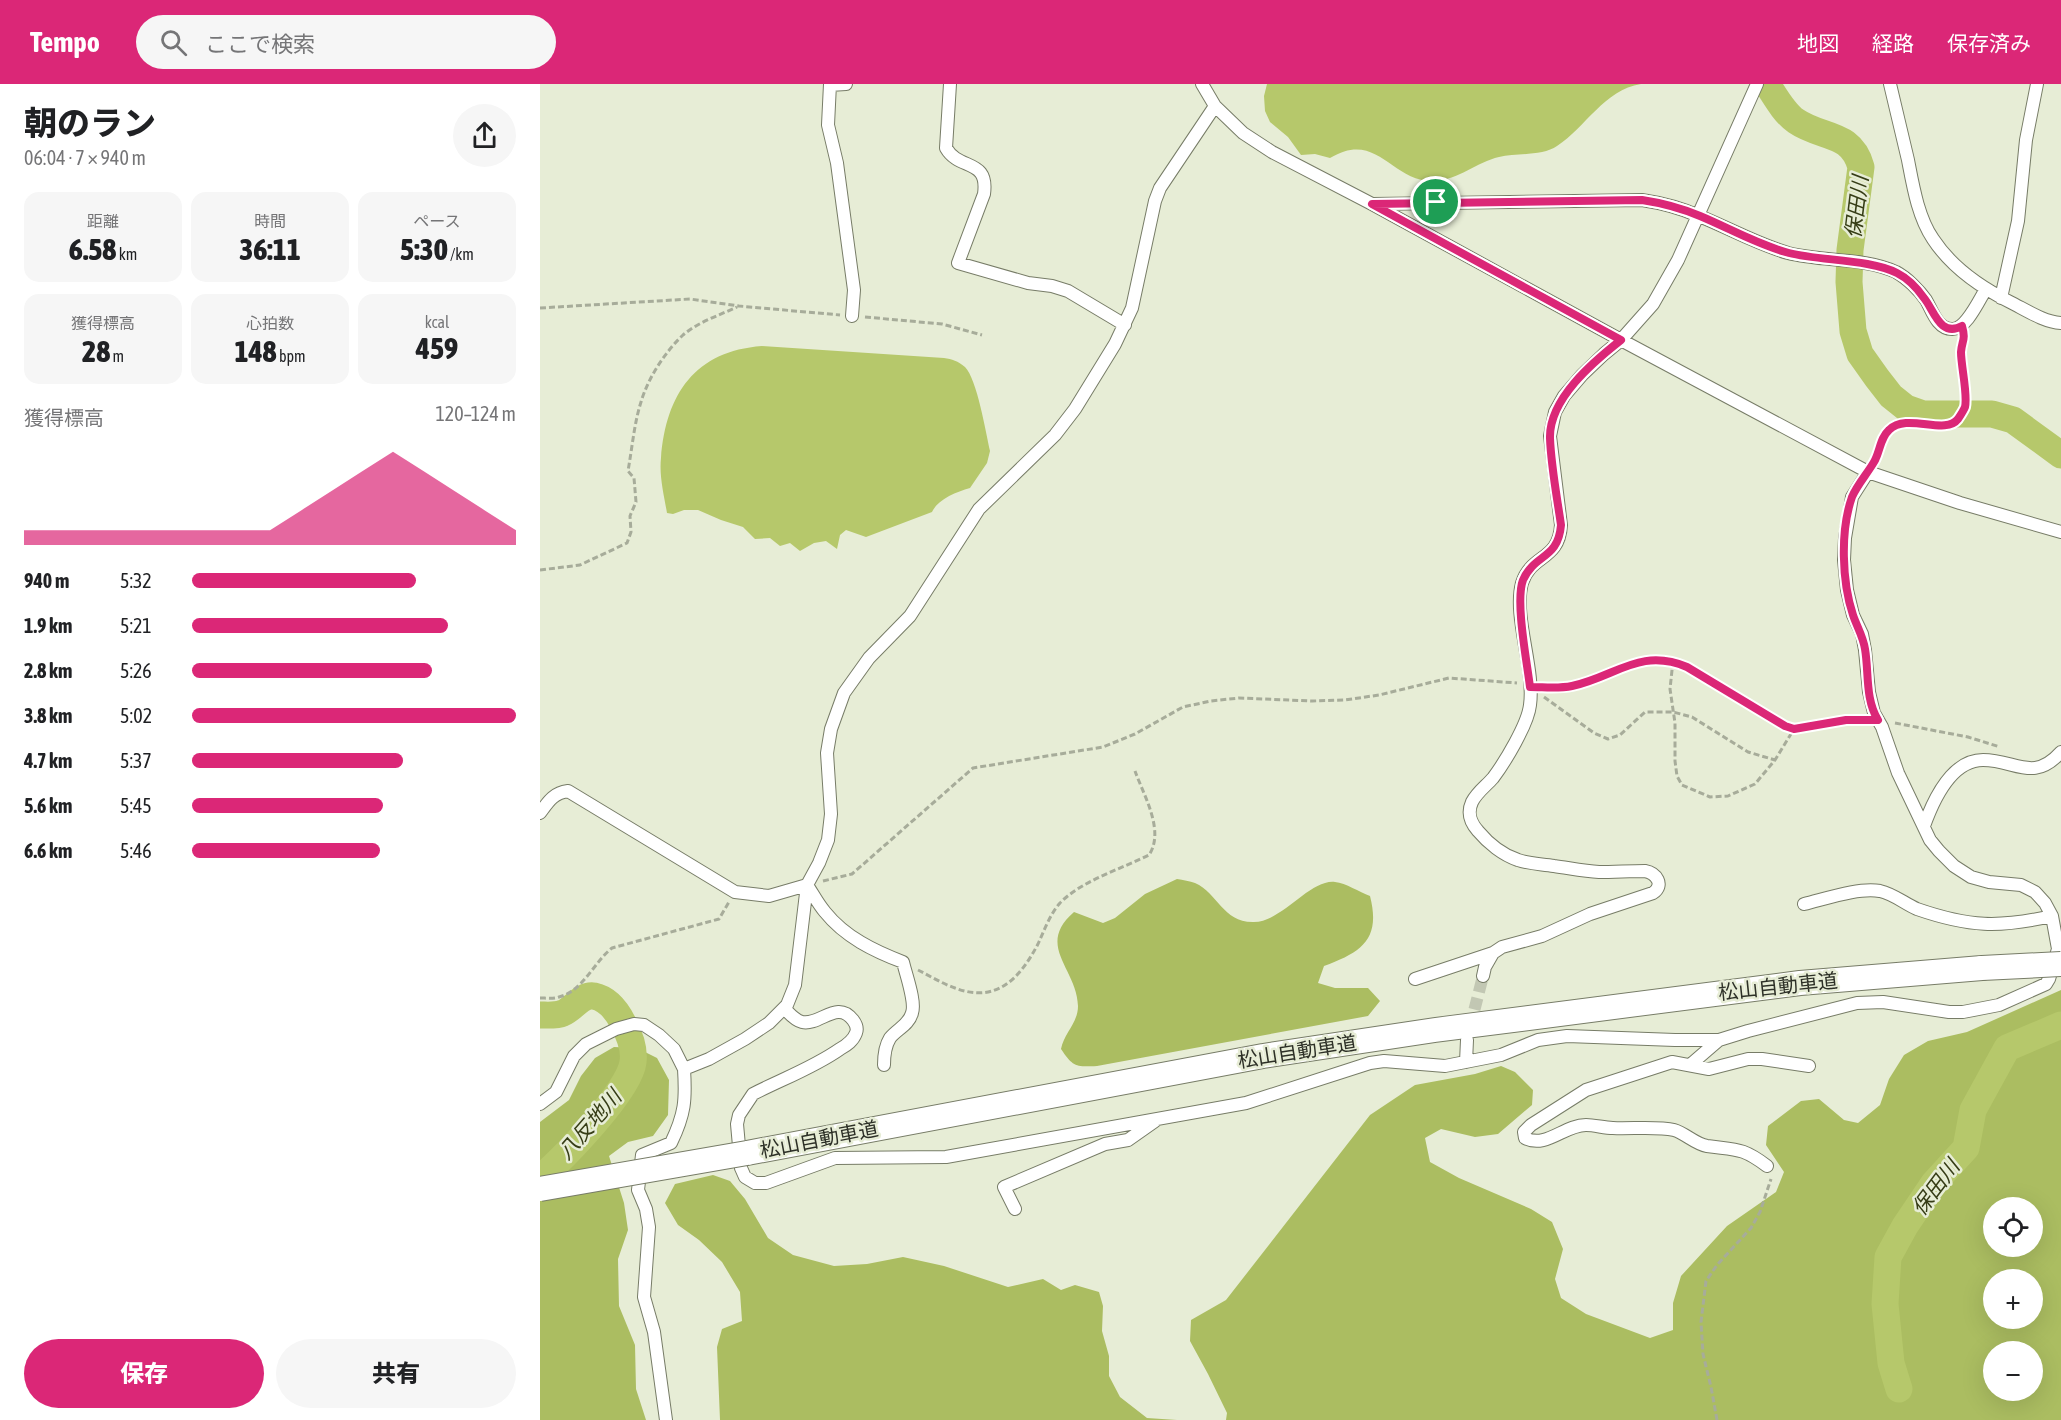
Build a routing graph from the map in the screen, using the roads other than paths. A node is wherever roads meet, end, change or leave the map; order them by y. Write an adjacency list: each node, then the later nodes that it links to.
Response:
1 (846, 84): 7 (street)
2 (950, 84): 15 (street)
3 (1203, 84): 8 (street)
4 (1757, 84): 10 (street)
5 (1890, 84): 11 (street)
6 (2037, 84): 12 (street)
7 (830, 85): 13 (street)
8 (1215, 106): 9 (street); 15 (street)
9 (1372, 204): 10 (street); 16 (street)
10 (1698, 215): 11 (street); 16 (street)
11 (1986, 289): 12 (street)
12 (2001, 297): 14 (street)
13 (852, 316)
14 (2061, 323)
15 (1125, 325): 22 (street)
16 (1621, 340): 17 (street); 25 (street)
17 (1868, 472): 18 (street); 21 (street)
18 (2061, 532)
19 (2061, 752): 21 (street)
20 (540, 813): 22 (street)
21 (1924, 826): 24 (street)
22 (807, 885): 29 (street); 33 (street)
23 (1804, 904): 24 (street)
24 (2052, 916): 31 (street)
25 (1493, 953): 27 (street); 28 (street)
26 (2061, 964): 40 (highway, 松山自動車道, bridge)
27 (1483, 976)
28 (1415, 979)
29 (784, 1008): 36 (street); 38 (street)
30 (1467, 1040): 32 (street)
31 (1719, 1040): 32 (street); 34 (street)
32 (1466, 1062): 38 (street)
33 (884, 1065)
34 (1690, 1065): 35 (street); 39 (street)
35 (1809, 1066)
36 (684, 1069): 37 (street); 42 (street)
37 (540, 1104)
38 (1158, 1118): 41 (street)
39 (1767, 1166)
40 (540, 1189)
41 (1015, 1209)
42 (666, 1420)

